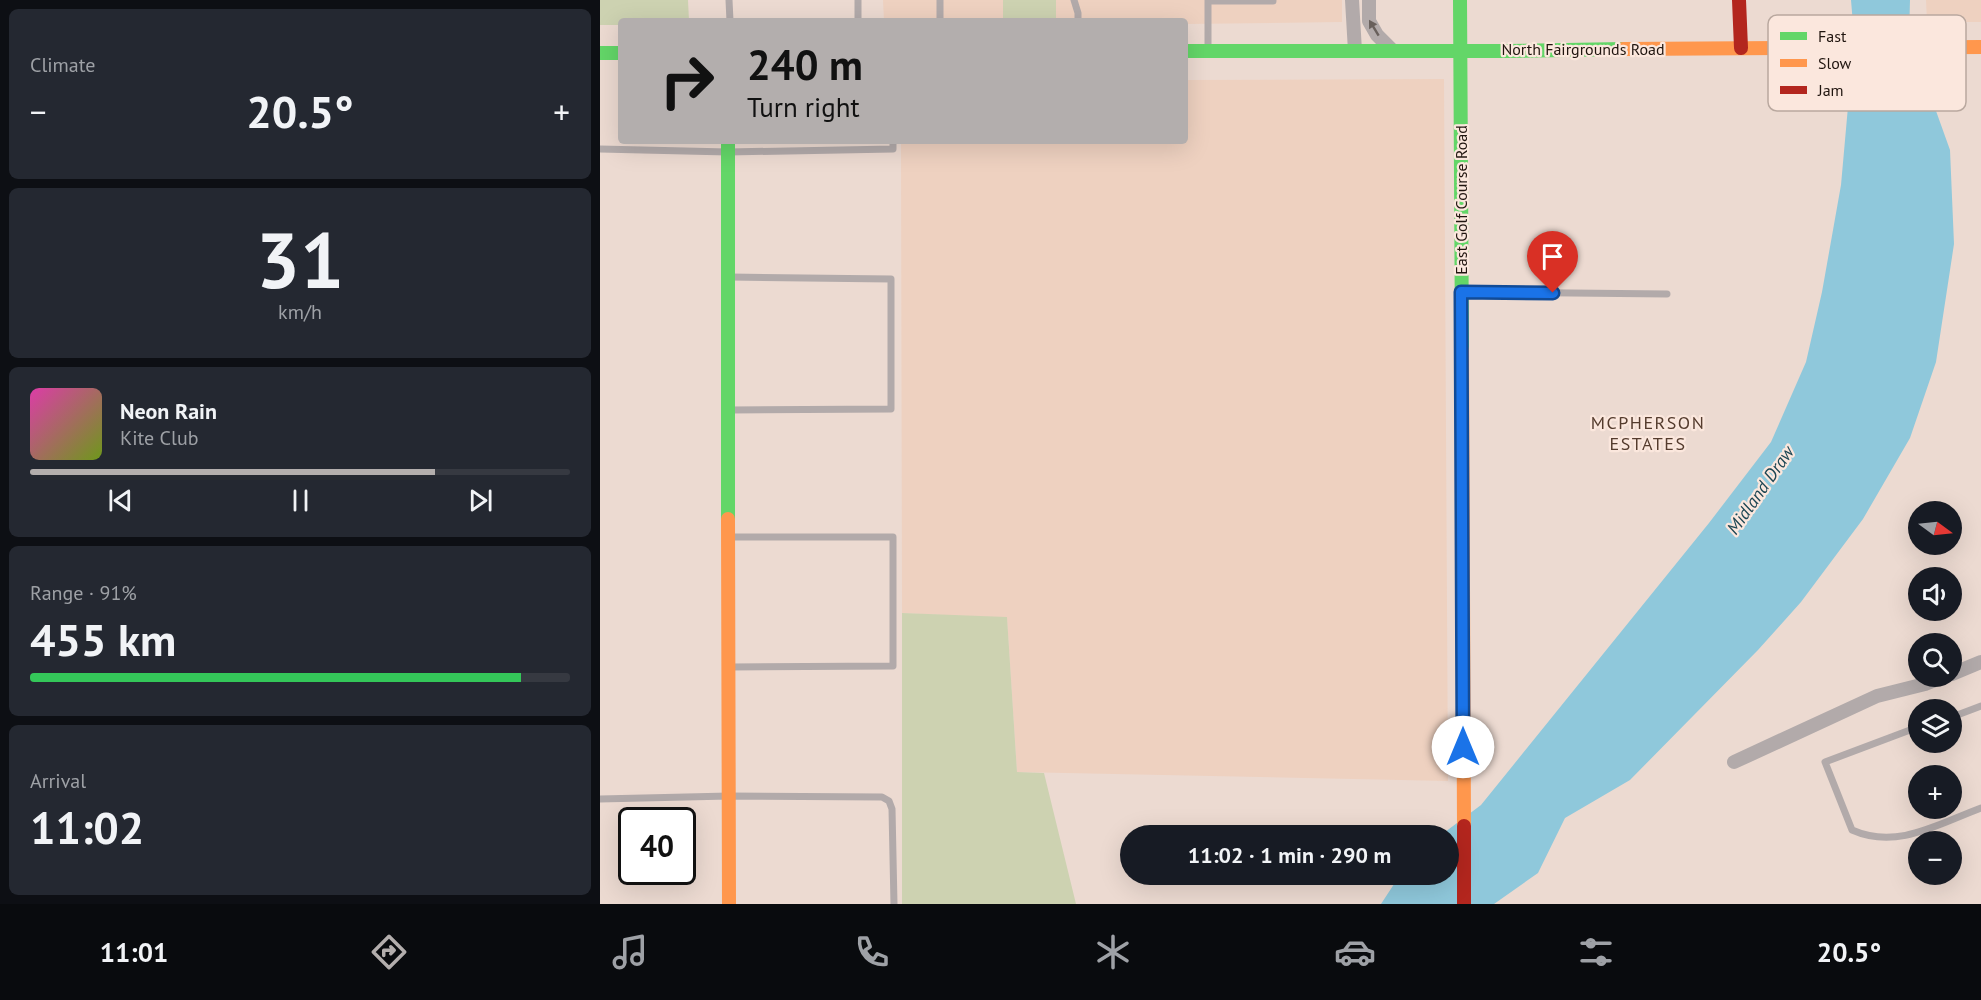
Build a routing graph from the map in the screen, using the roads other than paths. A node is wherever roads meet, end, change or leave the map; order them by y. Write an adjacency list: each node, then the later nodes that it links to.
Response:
1 (729, 0): 11 (lane)
2 (858, 0): 12 (lane)
3 (940, 0): 13 (lane)
4 (1074, 0): 14 (lane)
5 (1208, 0): 10 (lane); 22 (lane)
6 (1352, 0): 23 (street)
7 (1369, 0): 19 (street, one-way to 7)
8 (1460, 0): 20 (street, East Golf Course Road)
9 (1739, 0): 17 (street)
10 (1273, 1)
11 (730, 18)
12 (858, 18)
13 (940, 18)
14 (1078, 18)
15 (1966, 47): 16 (street, North Fairgrounds Road)
16 (1981, 47)
17 (1741, 48): 18 (street, North Fairgrounds Road); 20 (street, North Fairgrounds Road)
18 (1768, 48)
19 (1392, 50): 20 (street, North Fairgrounds Road); 23 (street, North Fairgrounds Road)
20 (1460, 50): 30 (street, East Golf Course Road)
21 (1188, 51): 22 (street, North Fairgrounds Road)
22 (1208, 51): 23 (street, North Fairgrounds Road)
23 (1354, 51)
24 (600, 53): 25 (street)
25 (618, 53)
26 (893, 144): 27 (lane)
27 (728, 147): 28 (lane); 29 (street)
28 (600, 149)
29 (728, 277): 32 (street); 32 (lane)
30 (1461, 292): 31 (lane); 47 (street, East Golf Course Road)
31 (1667, 294)
32 (728, 411): 33 (street)
33 (728, 537): 35 (street); 35 (lane)
34 (1981, 662): 36 (street)
35 (729, 667): 42 (street)
36 (1962, 670)
37 (1913, 687): 41 (street)
38 (1981, 706): 39 (lane)
39 (1962, 713)
40 (1908, 731): 44 (lane)
41 (1734, 762)
42 (729, 796): 43 (lane); 45 (street); 46 (lane)
43 (600, 799)
44 (1981, 808)
45 (729, 904)
46 (894, 904)
47 (1464, 904)

